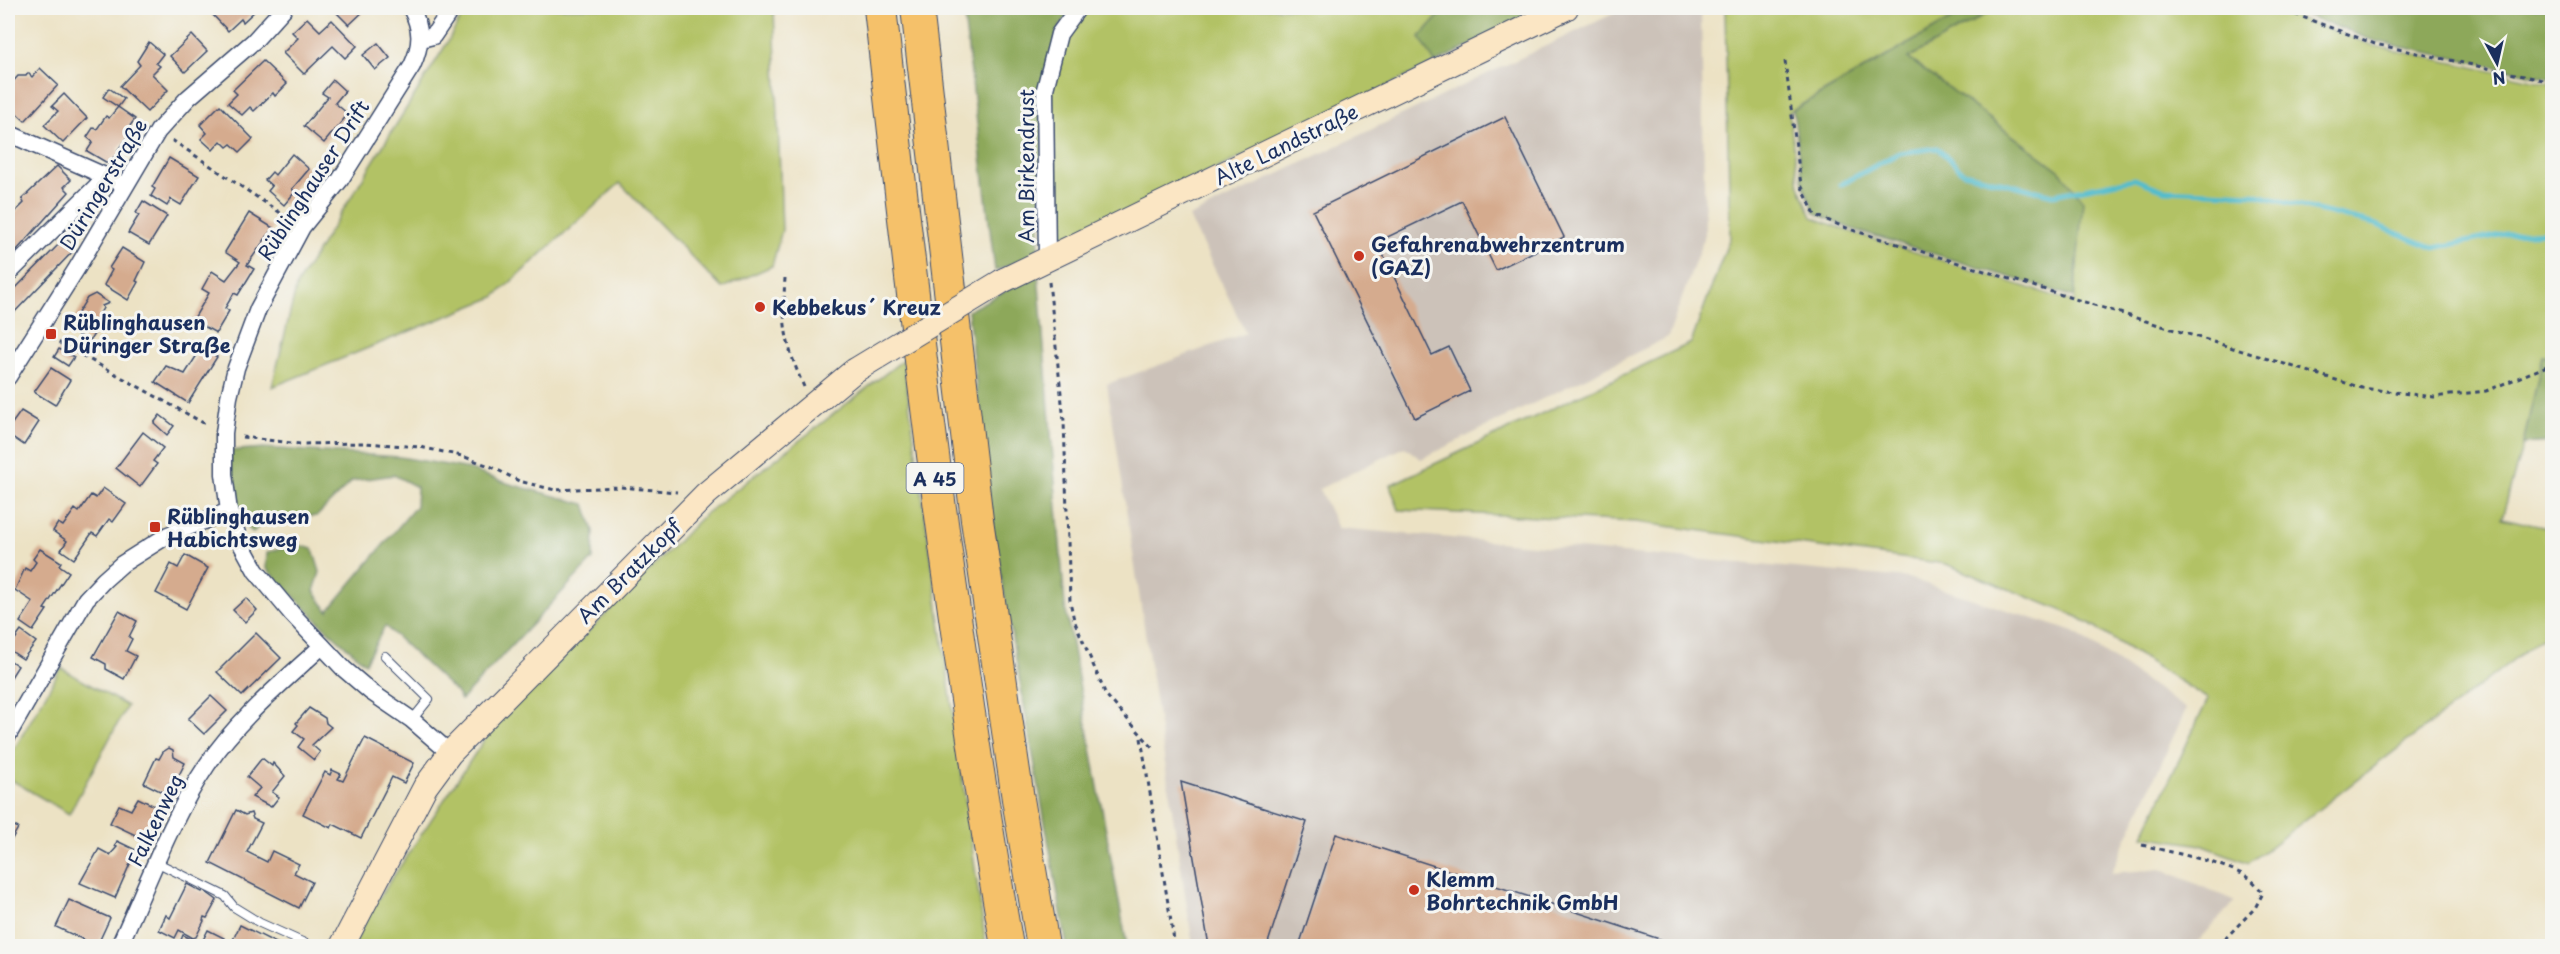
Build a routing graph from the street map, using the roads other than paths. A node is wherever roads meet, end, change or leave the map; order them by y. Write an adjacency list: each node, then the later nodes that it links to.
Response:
1 (284, 8): 11 (street, Düringerstraße)
2 (411, 8): 8 (street)
3 (452, 8): 8 (street)
4 (880, 8): 26 (highway, A 45)
5 (917, 8): 27 (highway, A 45)
6 (1078, 8): 12 (street, Am Birkendrust)
7 (1566, 8): 12 (street, Alte Landstraße)
8 (421, 39): 16 (street, Rüblinghauser Drift)
9 (8, 133): 10 (street)
10 (106, 177): 11 (street); 13 (street, Düringerstraße)
11 (125, 184): 15 (street, Düringerstraße)
12 (1047, 260): 14 (street, Alte Landstraße)
13 (8, 274)
14 (1004, 280): 21 (street, Am Bratzkopf, bridge)
15 (8, 377)
16 (229, 511): 17 (street, Rüblinghauser Drift); 20 (street)
17 (322, 646): 19 (street, Rüblinghauser Drift); 22 (street, Falkenweg)
18 (385, 656): 19 (lane)
19 (412, 720): 21 (street, Rüblinghauser Drift)
20 (8, 735)
21 (450, 753): 25 (street, Am Bratzkopf)
22 (158, 863): 23 (street, Falkenweg); 24 (lane)
23 (119, 946)
24 (311, 946)
25 (342, 946)
26 (1006, 946)
27 (1043, 946)

